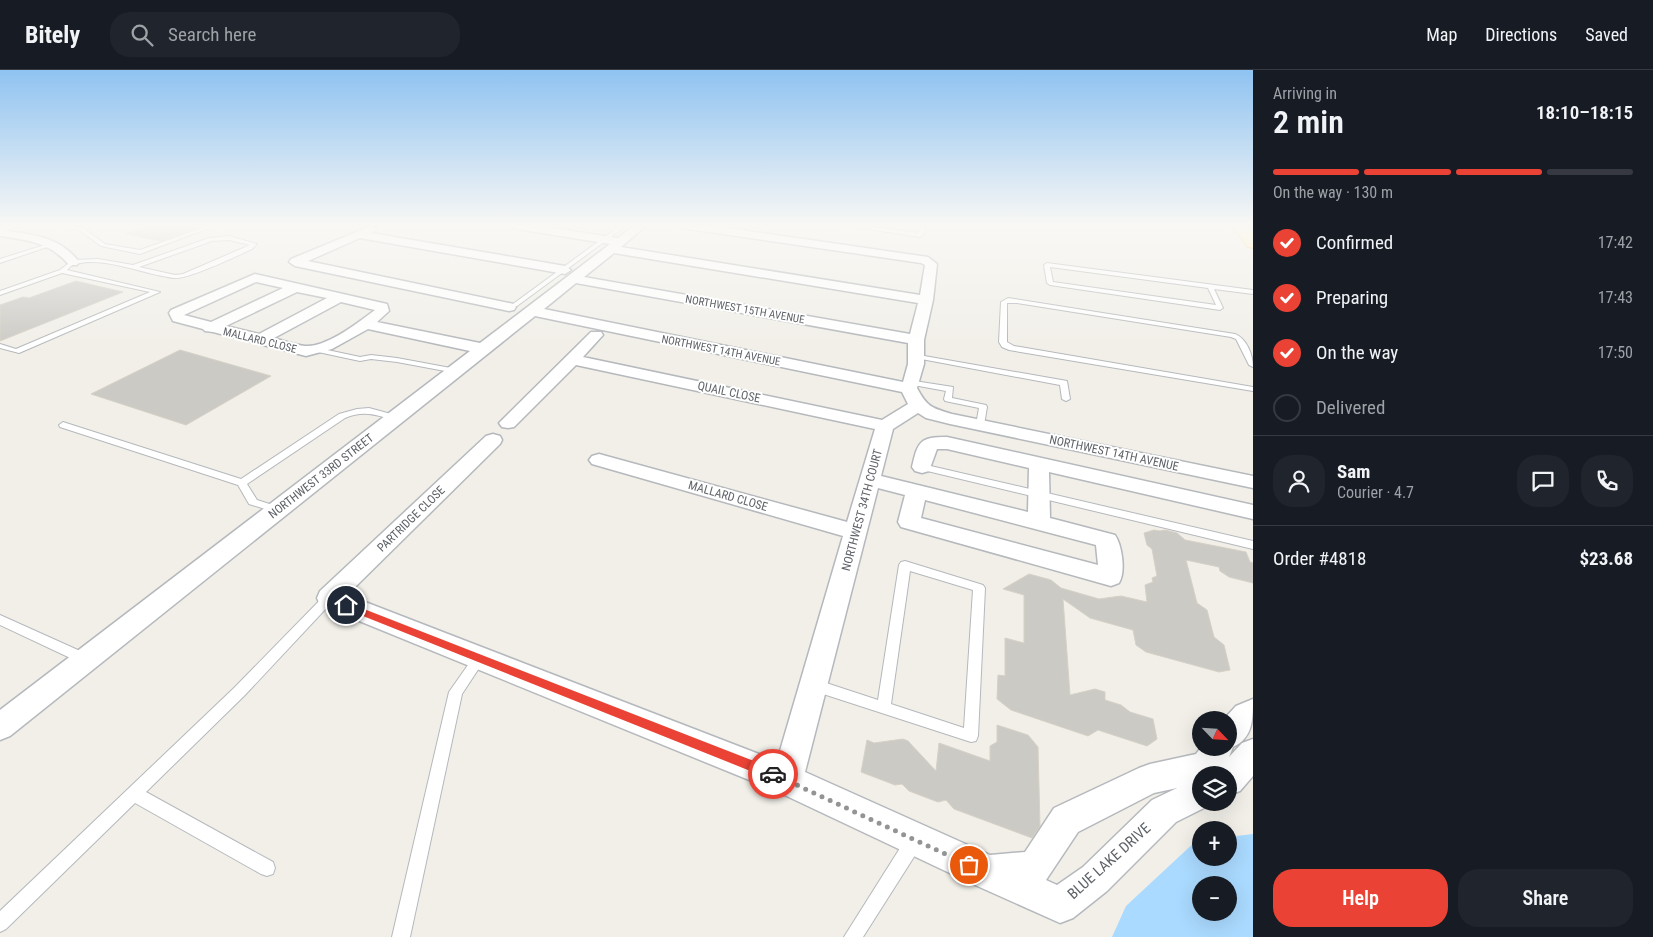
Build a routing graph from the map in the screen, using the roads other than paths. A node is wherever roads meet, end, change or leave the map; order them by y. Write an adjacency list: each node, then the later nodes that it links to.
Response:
1 (69, 265): 13 (lane)
2 (124, 265): 12 (lane)
3 (137, 265): 12 (lane)
4 (207, 265): 12 (lane)
5 (313, 265): 21 (street)
6 (524, 265): 14 (street, NORTHWEST 15TH AVENUE)
7 (581, 265): 14 (street, NORTHWEST 33RD STREET)
8 (732, 265): 20 (street)
9 (930, 265): 20 (street)
10 (1047, 265): 15 (lane)
11 (1051, 265): 15 (lane)
12 (133, 267)
13 (62, 271): 18 (lane); 28 (lane)
14 (569, 274): 21 (lane); 22 (street, NORTHWEST 33RD STREET); 27 (street, NORTHWEST 15TH AVENUE)
15 (1210, 286): 17 (lane)
16 (296, 287): 19 (street); 24 (street); 24 (street, MALLARD CLOSE)
17 (1253, 292)
18 (0, 293)
19 (340, 297): 23 (street); 26 (street)
20 (926, 300): 27 (street)
21 (509, 306)
22 (532, 311): 30 (street, NORTHWEST 33RD STREET); 36 (street, NORTHWEST 14TH AVENUE)
23 (366, 324): 29 (street); 30 (street)
24 (210, 328): 26 (street, MALLARD CLOSE)
25 (596, 335): 32 (street)
26 (259, 340): 29 (street, MALLARD CLOSE)
27 (916, 340): 31 (street)
28 (0, 346)
29 (321, 350): 34 (lane)
30 (484, 350): 34 (street, NORTHWEST 33RD STREET)
31 (916, 356): 36 (street); 37 (lane)
32 (572, 359): 39 (street); 41 (street, QUAIL CLOSE)
33 (1252, 362): 35 (lane)
34 (456, 371): 38 (street, NORTHWEST 33RD STREET)
35 (1253, 390)
36 (913, 392): 41 (street); 42 (street, NORTHWEST 14TH AVENUE); 42 (lane)
37 (1066, 399)
38 (396, 418): 49 (lane); 52 (street, NORTHWEST 33RD STREET)
39 (508, 423)
40 (63, 425): 49 (lane)
41 (885, 426): 47 (street, NORTHWEST 34TH COURT)
42 (980, 426): 48 (street, NORTHWEST 14TH AVENUE)
43 (493, 440): 57 (street, PARTRIDGE CLOSE)
44 (599, 460): 55 (street, MALLARD CLOSE)
45 (1039, 464): 46 (street); 51 (street); 53 (street)
46 (922, 467): 51 (lane)
47 (871, 480): 50 (street); 55 (street, NORTHWEST 34TH COURT)
48 (1253, 482)
49 (242, 483): 52 (lane)
50 (916, 491): 54 (street); 54 (street)
51 (1039, 495): 54 (street); 56 (lane)
52 (278, 510): 60 (street, NORTHWEST 33RD STREET)
53 (1253, 512)
54 (1039, 522)
55 (856, 532): 61 (street, NORTHWEST 34TH COURT)
56 (1253, 545)
57 (329, 598): 59 (street, BLUE LAKE DRIVE); 70 (lane)
58 (0, 620): 60 (lane)
59 (479, 659): 69 (street, BLUE LAKE DRIVE); 76 (lane)
60 (86, 660): 65 (street, NORTHWEST 33RD STREET)
61 (813, 685): 62 (lane); 69 (street, NORTHWEST 34TH COURT)
62 (884, 707): 62 (lane)
63 (1253, 712): 64 (street)
64 (1238, 724)
65 (0, 727)
66 (1253, 753): 68 (street)
67 (1213, 756): 74 (street)
68 (1237, 771)
69 (787, 780): 72 (street, BLUE LAKE DRIVE)
70 (134, 794): 73 (lane); 75 (lane)
71 (1192, 798): 74 (street, BLUE LAKE DRIVE)
72 (915, 840): 74 (street, BLUE LAKE DRIVE); 77 (lane)
73 (267, 868)
74 (987, 873)
75 (0, 923)
76 (402, 937)
77 (853, 937)

